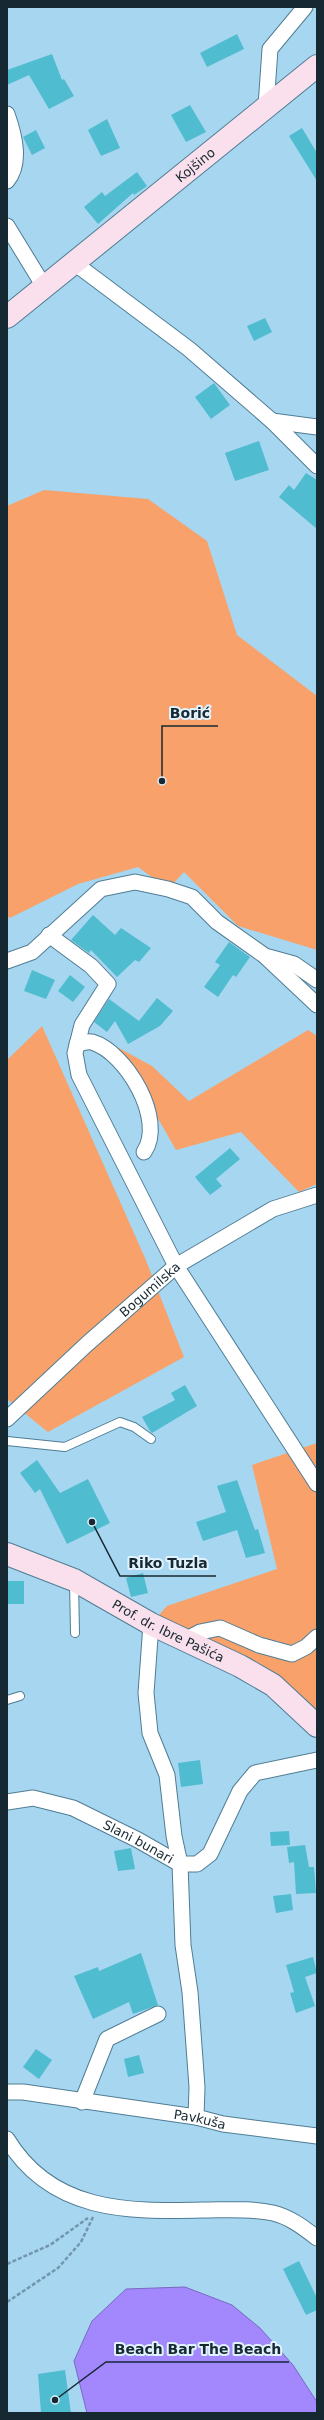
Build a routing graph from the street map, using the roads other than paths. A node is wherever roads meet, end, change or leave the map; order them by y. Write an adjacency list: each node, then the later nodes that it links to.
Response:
1 (305, 7): 3 (street)
2 (317, 66): 3 (street, Kojšino)
3 (266, 106): 7 (street, Kojšino)
4 (7, 114): 5 (street)
5 (7, 181)
6 (7, 226): 8 (street)
7 (73, 262): 8 (street, Kojšino); 10 (street)
8 (45, 288): 9 (street, Kojšino)
9 (7, 317)
10 (272, 421): 11 (street); 12 (street)
11 (317, 427)
12 (317, 466)
13 (50, 935): 14 (street); 15 (street); 18 (street)
14 (265, 956): 16 (street); 17 (street)
15 (7, 961)
16 (317, 980)
17 (317, 1005)
18 (77, 1044): 19 (street); 21 (street)
19 (144, 1152)
20 (317, 1194): 21 (street, Bogumilska)
21 (176, 1266): 22 (street, Bogumilska); 25 (street)
22 (7, 1419)
23 (151, 1439): 24 (lane)
24 (7, 1441)
25 (317, 1484)
26 (7, 1554): 27 (street, Prof. dr. Ibre Pašića)
27 (74, 1580): 28 (street, Prof. dr. Ibre Pašića); 29 (lane)
28 (151, 1624): 30 (street, Prof. dr. Ibre Pašića); 37 (street)
29 (74, 1633)
30 (185, 1640): 31 (street); 34 (street, Prof. dr. Ibre Pašića)
31 (313, 1645)
32 (20, 1696): 33 (lane)
33 (7, 1700)
34 (317, 1726)
35 (317, 1760): 37 (street, Slani bunari)
36 (7, 1802): 37 (street, Slani bunari)
37 (180, 1864): 41 (street)
38 (158, 2014): 40 (street)
39 (7, 2092): 40 (street, Pavkuša)
40 (82, 2102): 41 (street, Pavkuša)
41 (196, 2117): 42 (street, Pavkuša)
42 (317, 2136)
43 (7, 2139): 44 (street)
44 (317, 2238)

